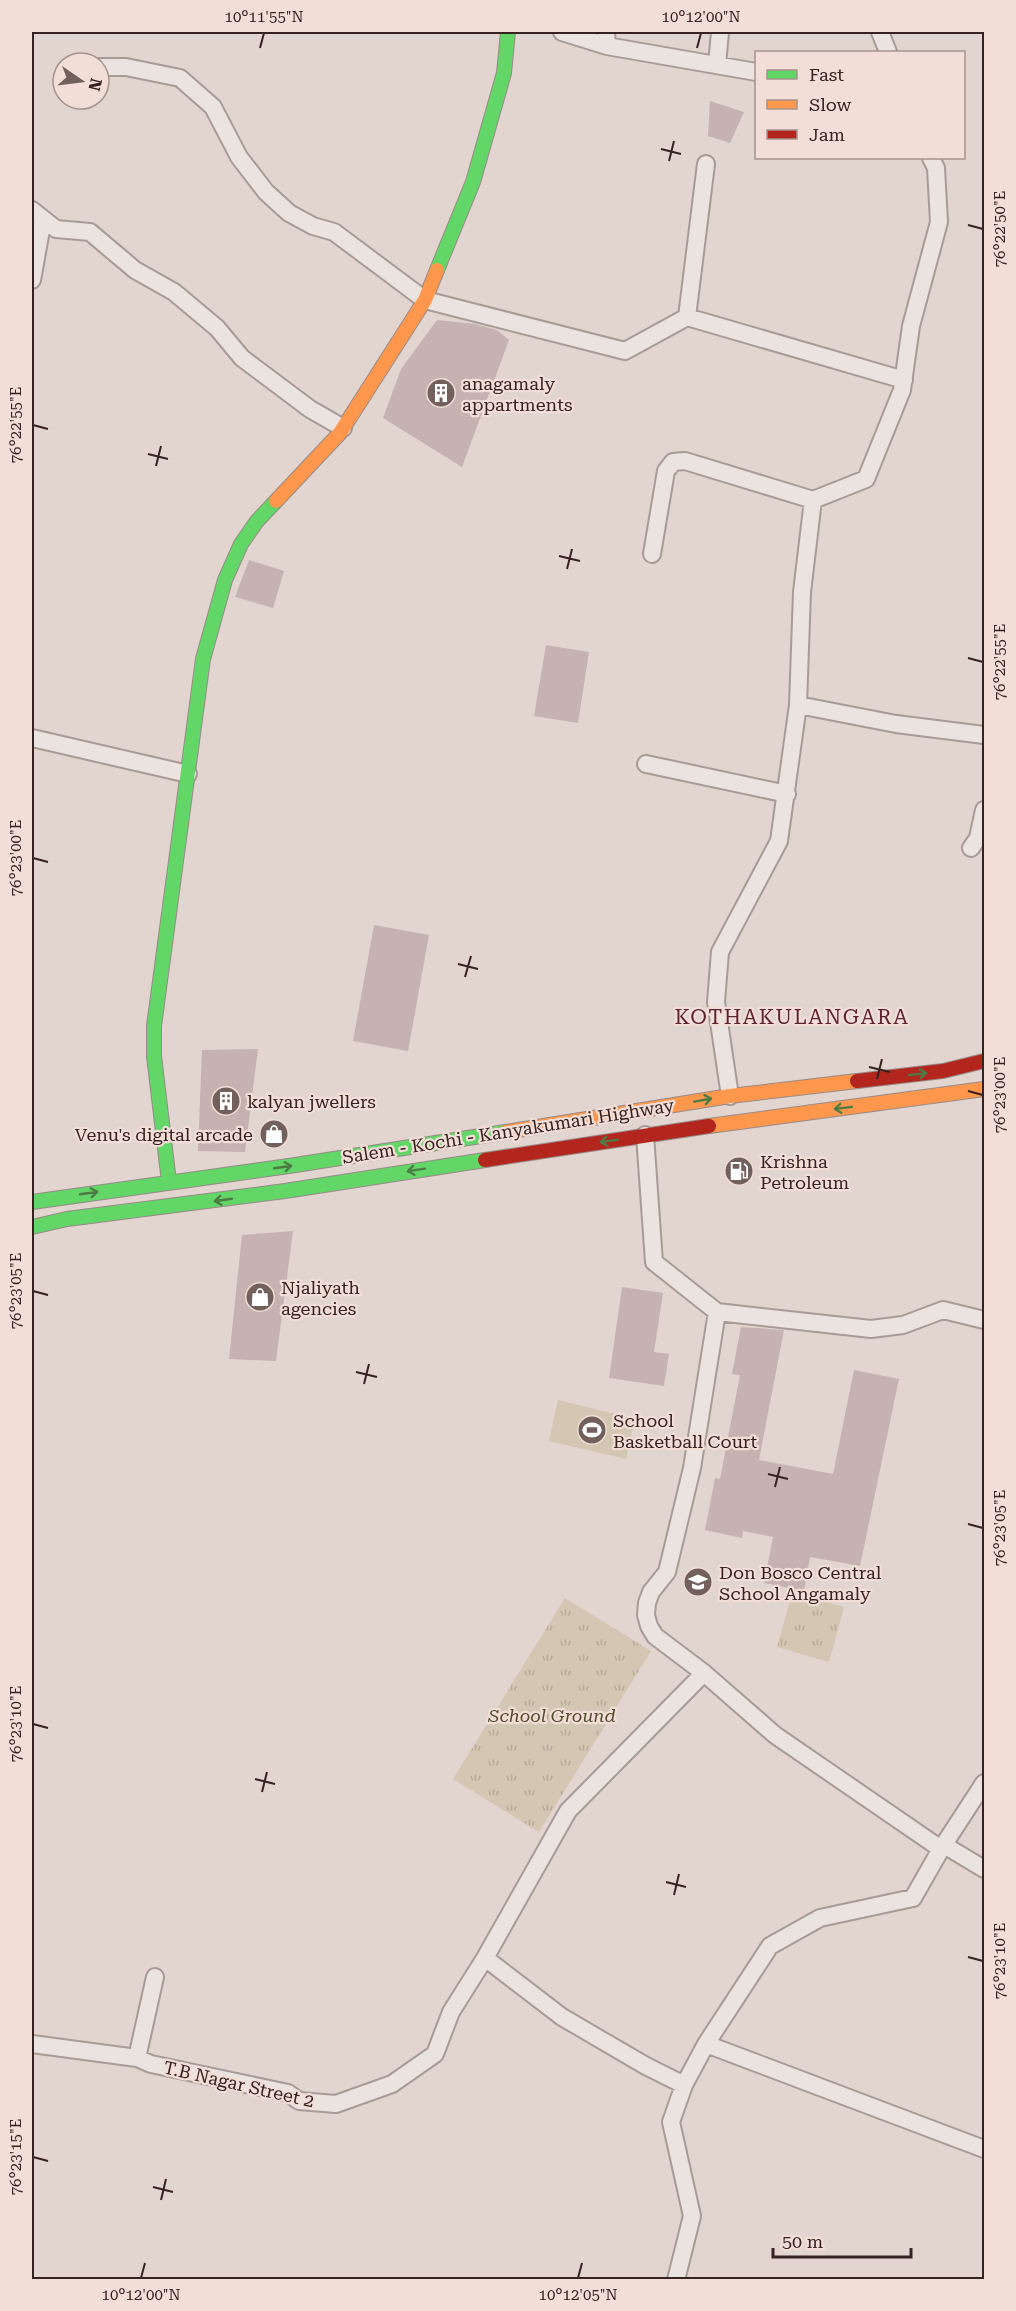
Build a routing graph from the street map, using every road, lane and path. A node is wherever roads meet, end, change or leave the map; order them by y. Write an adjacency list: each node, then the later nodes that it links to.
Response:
1 (508, 32): 14 (main road)
2 (562, 32): 5 (street)
3 (720, 32): 7 (street)
4 (880, 32): 6 (street)
5 (607, 39): 7 (street)
6 (888, 51)
7 (717, 65): 9 (street)
8 (111, 67): 14 (street)
9 (755, 72)
10 (932, 159): 16 (street)
11 (706, 164): 15 (street)
12 (37, 214): 13 (street); 17 (street)
13 (32, 280)
14 (426, 300): 15 (street); 17 (main road)
15 (687, 317): 16 (street)
16 (904, 380): 18 (street)
17 (343, 428): 24 (main road)
18 (813, 500): 19 (street); 20 (street)
19 (652, 554)
20 (798, 705): 21 (street); 25 (street)
21 (984, 735)
22 (32, 738): 24 (street)
23 (646, 764): 25 (street)
24 (188, 774): 32 (main road)
25 (787, 794): 30 (street)
26 (984, 810): 27 (street)
27 (971, 848)
28 (984, 1061): 30 (main road, Salem - Kochi - Kanyakumari Highway, one-way to 28)
29 (984, 1089): 31 (main road, Salem - Kochi - Kanyakumari Highway, one-way to 31)
30 (730, 1096): 32 (main road, Salem - Kochi - Kanyakumari Highway, one-way to 30)
31 (645, 1135): 34 (main road, Salem - Kochi - Kanyakumari Highway, one-way to 34); 35 (street)
32 (169, 1182): 33 (main road, Salem - Kochi - Kanyakumari Highway, one-way to 32)
33 (32, 1202)
34 (32, 1227)
35 (717, 1312): 36 (street); 37 (street)
36 (984, 1320)
37 (704, 1673): 39 (street); 41 (street, T.B Nagar Street 2)
38 (984, 1782): 39 (street)
39 (943, 1847): 40 (street); 44 (street)
40 (984, 1869)
41 (485, 1958): 45 (street, T.B Nagar Street 2); 46 (street)
42 (155, 1977): 45 (street)
43 (32, 2044): 45 (street, T.B Nagar Street 2)
44 (706, 2044): 46 (street); 47 (street)
45 (137, 2058)
46 (684, 2085): 48 (street)
47 (984, 2149)
48 (676, 2280)

